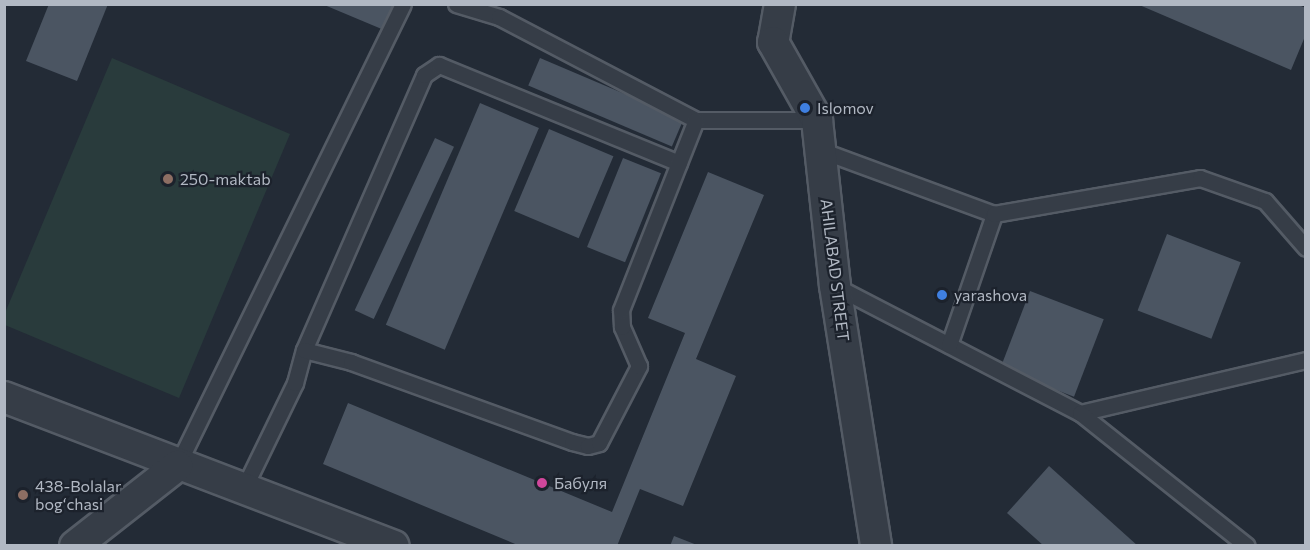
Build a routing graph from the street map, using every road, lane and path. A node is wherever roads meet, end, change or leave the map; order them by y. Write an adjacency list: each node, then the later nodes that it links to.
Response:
1 (403, 4): 17 (lane)
2 (456, 4): 4 (lane)
3 (780, 4): 6 (street, AHILABAD STREET)
4 (501, 11): 5 (lane)
5 (696, 120): 6 (lane); 8 (lane)
6 (817, 120): 7 (street, AHILABAD STREET)
7 (820, 150): 9 (lane); 11 (street, AHILABAD STREET)
8 (679, 163): 13 (lane); 13 (lane)
9 (994, 214): 10 (lane); 12 (lane)
10 (1305, 248)
11 (835, 286): 12 (lane); 21 (street, AHILABAD STREET)
12 (949, 345): 16 (lane)
13 (304, 350): 18 (lane)
14 (1305, 360): 16 (lane)
15 (4, 397): 17 (street)
16 (1080, 413): 22 (lane)
17 (177, 466): 18 (street); 19 (street)
18 (244, 488): 20 (street)
19 (75, 546)
20 (394, 546)
21 (876, 546)
22 (1247, 546)

